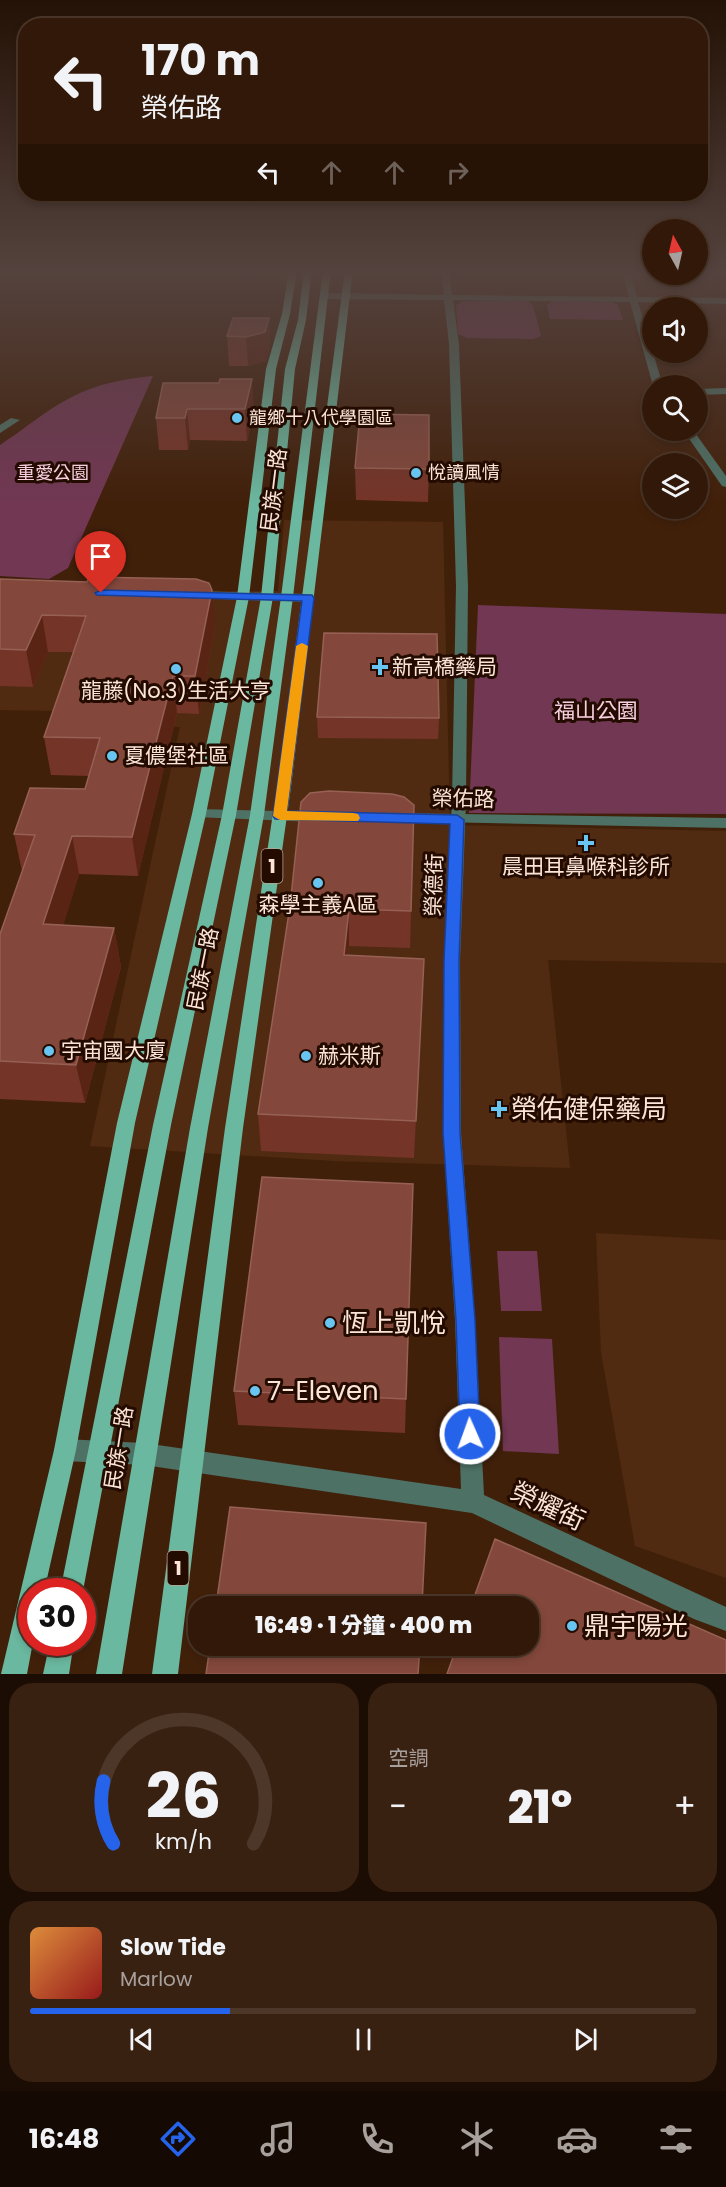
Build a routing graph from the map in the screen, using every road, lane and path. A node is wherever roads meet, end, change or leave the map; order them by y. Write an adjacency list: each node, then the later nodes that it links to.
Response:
1 (277, 348): 15 (main road, 民族一路)
2 (295, 348): 16 (main road, 民族一路)
3 (318, 348): 17 (main road, 民族一路 / 1)
4 (340, 348): 18 (main road, 1)
5 (454, 348): 25 (street, 榮德街)
6 (647, 348): 7 (street)
7 (655, 375)
8 (726, 391): 9 (street)
9 (708, 392)
10 (0, 415): 11 (street)
11 (0, 430)
12 (696, 441): 13 (street)
13 (726, 484)
14 (182, 595): 15 (street)
15 (243, 597): 16 (street); 19 (main road, 民族一路)
16 (267, 597): 17 (street); 20 (main road, 民族一路)
17 (287, 597): 18 (street); 21 (main road, 民族一路 / 1)
18 (308, 598): 22 (main road, 1)
19 (199, 814): 20 (street); 27 (main road, 民族一路)
20 (229, 815): 21 (street); 28 (main road, 民族一路)
21 (257, 815): 22 (street); 29 (main road, 民族一路 / 1)
22 (280, 816): 23 (street); 30 (main road, 1)
23 (333, 817)
24 (378, 818): 25 (street, 榮佑路)
25 (457, 820): 26 (street, 榮佑路); 31 (street, 榮德街)
26 (726, 823)
27 (64, 1450): 28 (street, 榮耀街); 32 (main road, 民族一路)
28 (98, 1452): 29 (street, 榮耀街); 33 (main road, 民族一路)
29 (144, 1454): 30 (street, 榮耀街); 39 (main road, 民族一路 / 1)
30 (191, 1461): 31 (street, 榮耀街); 40 (main road, 1)
31 (473, 1502): 34 (street, 榮耀街)
32 (35, 1578)
33 (75, 1578)
34 (726, 1619)
35 (18, 1656): 37 (main road, 民族一路)
36 (59, 1656): 38 (main road)
37 (14, 1674)
38 (56, 1674)
39 (109, 1674)
40 (165, 1674)

